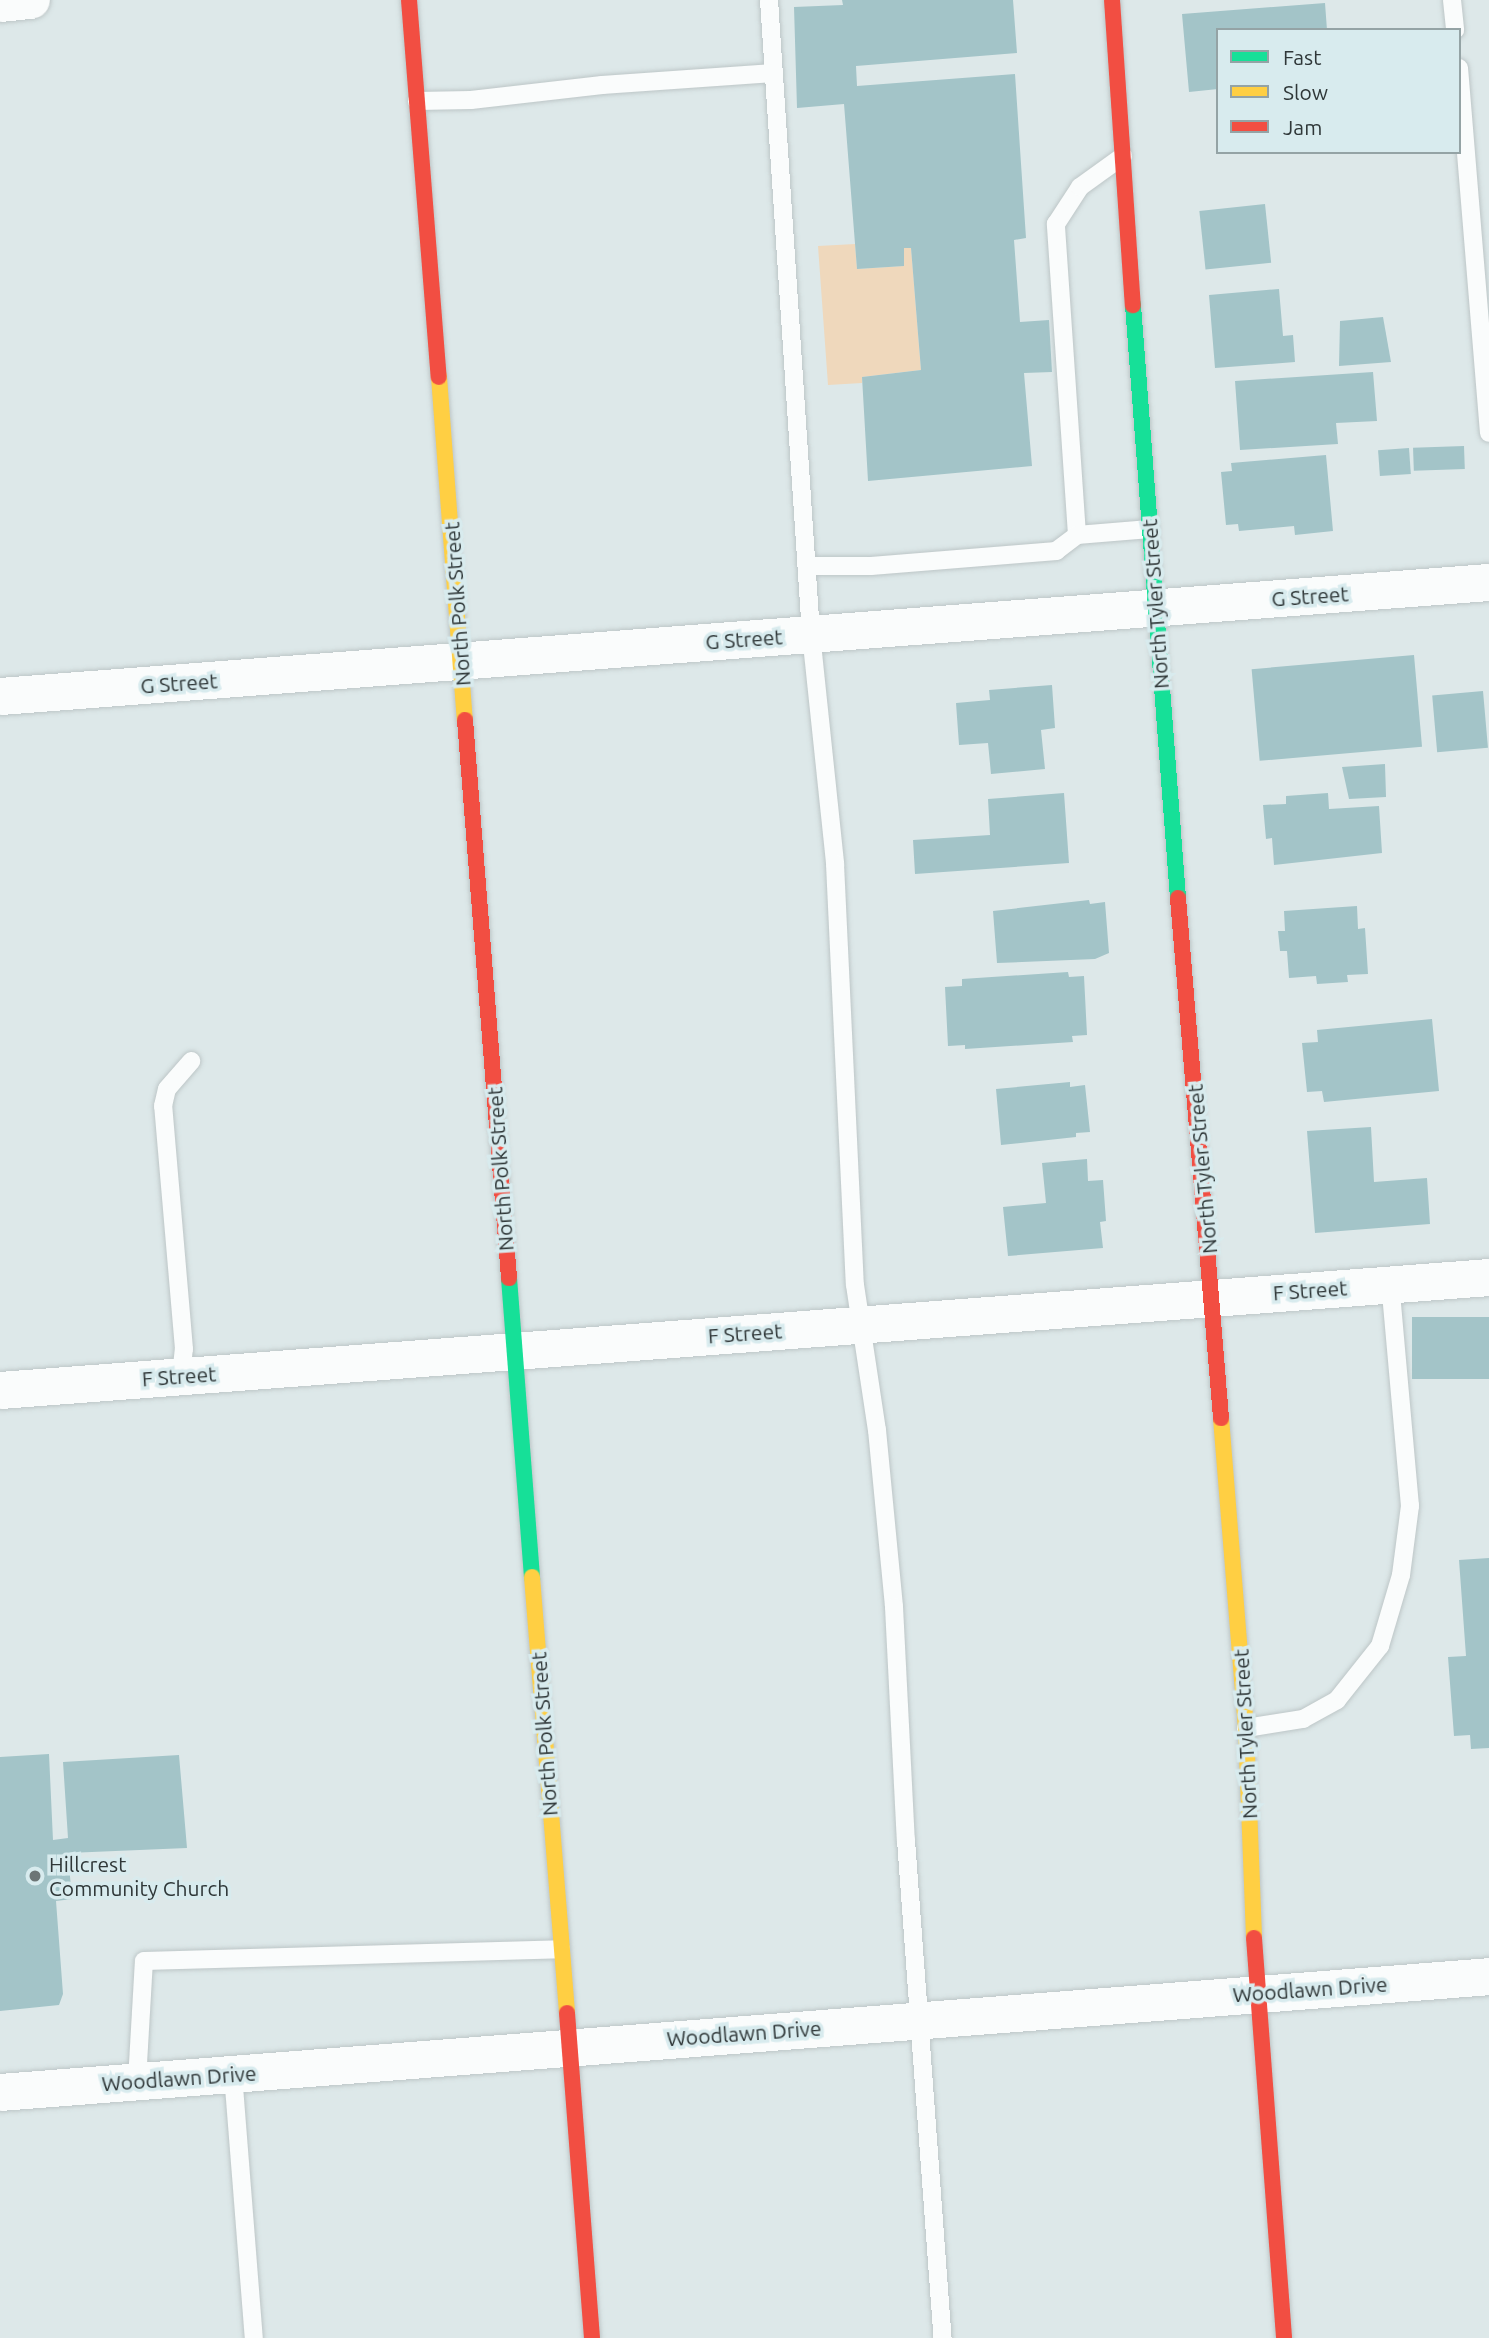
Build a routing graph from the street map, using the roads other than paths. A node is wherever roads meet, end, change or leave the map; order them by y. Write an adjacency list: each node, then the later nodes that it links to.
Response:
1 (31, 0): 6 (street)
2 (409, 0): 10 (street, North Polk Street)
3 (769, 0): 8 (lane)
4 (1112, 0): 11 (street, North Tyler Street)
5 (1452, 0): 7 (lane)
6 (0, 3)
7 (1455, 28)
8 (775, 74): 10 (lane); 15 (lane)
9 (1461, 92): 12 (lane)
10 (417, 101): 19 (street, North Polk Street)
11 (1123, 156): 13 (street, North Tyler Street); 14 (lane)
12 (1489, 433)
13 (1150, 528): 14 (lane); 17 (street, North Tyler Street)
14 (1077, 536): 15 (lane)
15 (807, 566): 18 (lane)
16 (1489, 582): 17 (street, G Street)
17 (1154, 608): 18 (street, G Street); 24 (street, North Tyler Street)
18 (811, 634): 19 (street, G Street); 25 (lane)
19 (461, 661): 20 (street, G Street); 26 (street, North Polk Street)
20 (0, 696)
21 (191, 1061): 27 (lane)
22 (1489, 1277): 23 (street, F Street)
23 (1390, 1284): 24 (street, F Street); 29 (lane)
24 (1213, 1298): 25 (street, F Street); 29 (street, North Tyler Street)
25 (861, 1325): 26 (street, F Street); 33 (lane)
26 (514, 1351): 27 (street, F Street); 30 (street, North Polk Street)
27 (181, 1376): 28 (street, F Street)
28 (0, 1390)
29 (1246, 1728): 32 (street, North Tyler Street)
30 (561, 1949): 34 (street, North Polk Street); 36 (lane)
31 (1489, 1976): 32 (street, Woodlawn Drive)
32 (1259, 1992): 33 (street, Woodlawn Drive); 41 (street, North Tyler Street)
33 (919, 2020): 34 (street, Woodlawn Drive); 40 (lane)
34 (569, 2047): 35 (street, Woodlawn Drive); 39 (street, North Polk Street)
35 (233, 2074): 36 (street, Woodlawn Drive); 38 (lane)
36 (137, 2081): 37 (street, Woodlawn Drive)
37 (0, 2092)
38 (254, 2338)
39 (592, 2338)
40 (943, 2338)
41 (1284, 2338)

